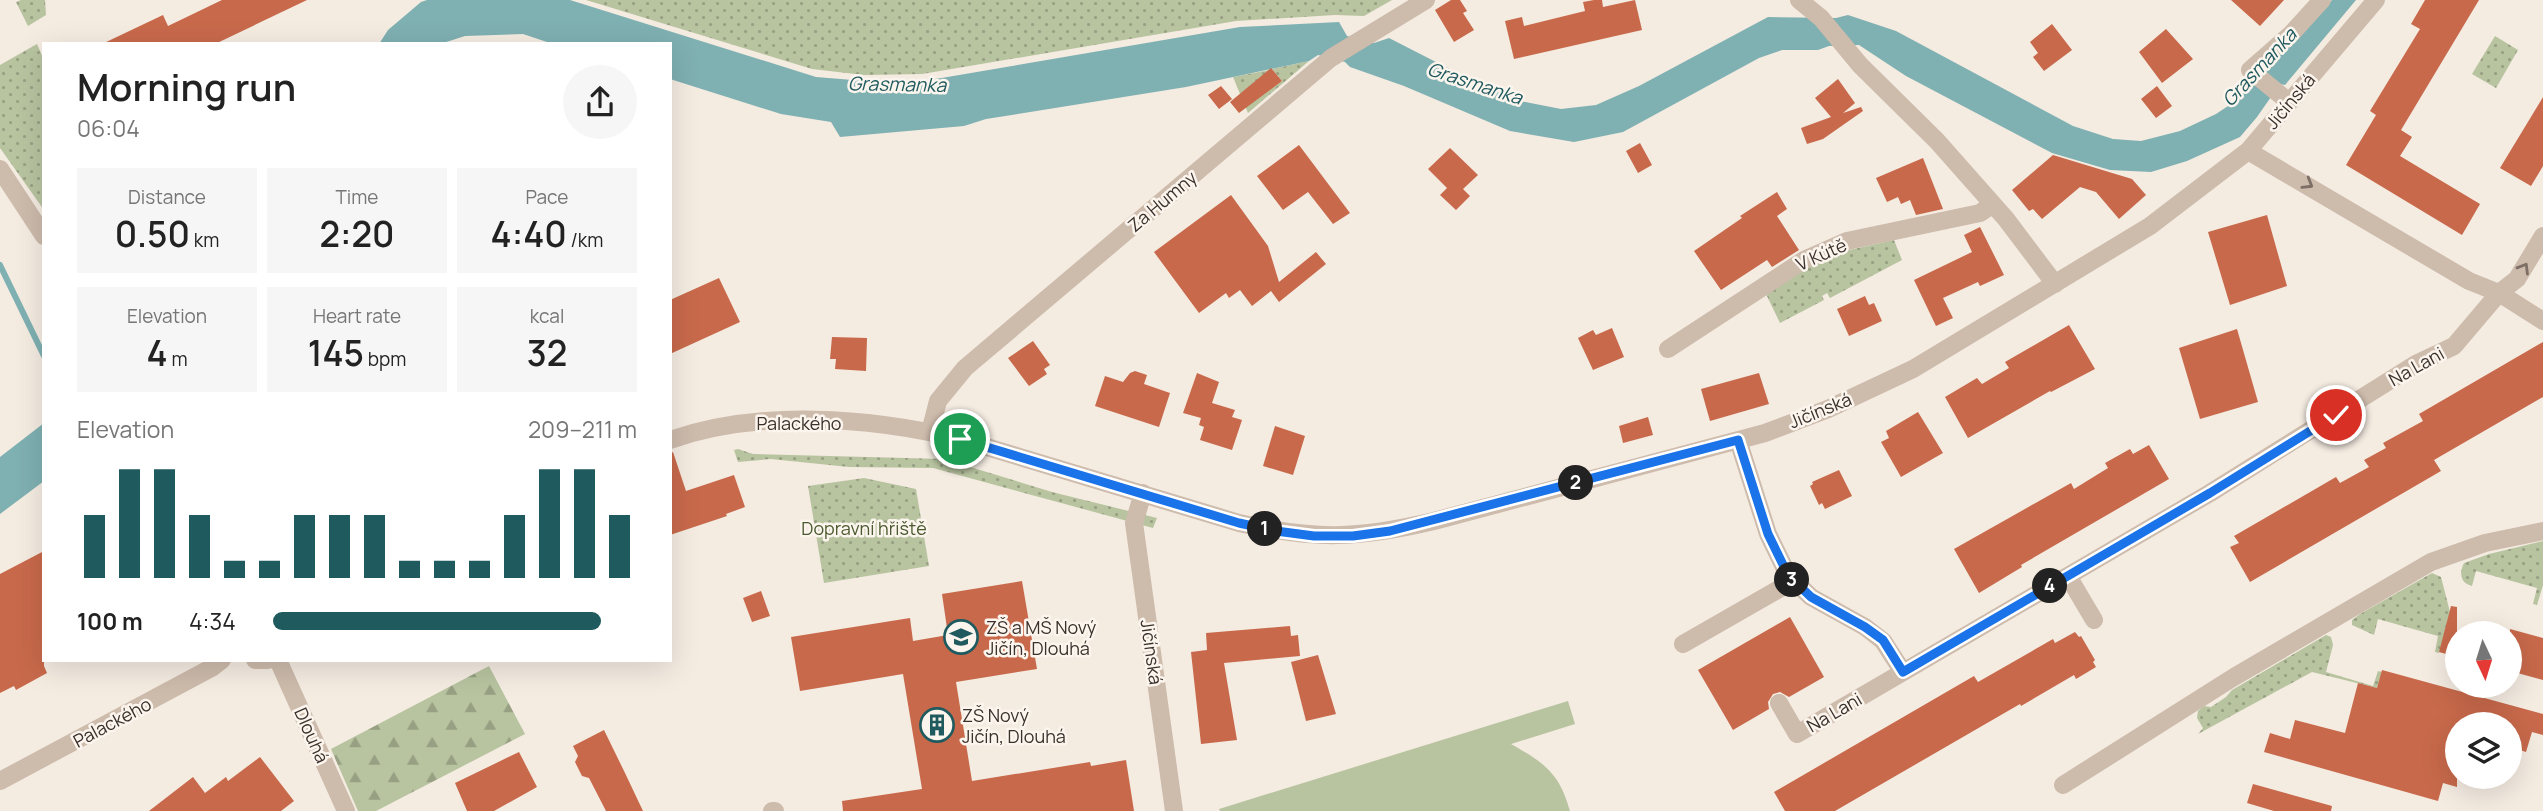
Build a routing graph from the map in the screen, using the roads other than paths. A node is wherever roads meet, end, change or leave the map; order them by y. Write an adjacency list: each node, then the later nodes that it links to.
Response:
1 (1426, 0): 15 (street, Za Humny)
2 (1799, 0): 8 (street)
3 (2322, 0): 5 (street)
4 (2376, 0): 5 (street, Jičínská)
5 (2289, 102): 6 (street, Jičínská)
6 (2248, 151): 11 (street, Jičínská); 12 (street, one-way to 12)
7 (0, 169): 9 (street)
8 (1993, 204): 11 (street); 14 (street, V Kútě)
9 (42, 233)
10 (2543, 236): 12 (street, Na Lani, one-way to 10)
11 (2055, 284): 17 (street, Jičínská)
12 (2499, 293): 13 (street); 20 (street, Na Lani)
13 (2543, 321)
14 (1668, 349)
15 (930, 432): 16 (street, Palackého); 18 (street, Jičínská)
16 (672, 439)
17 (1738, 440): 18 (street, Jičínská); 21 (street)
18 (1143, 493): 31 (street, Jičínská)
19 (2543, 531): 29 (street)
20 (2068, 576): 22 (street); 26 (street, Na Lani)
21 (1793, 581): 23 (street); 26 (street)
22 (2094, 620)
23 (1683, 644)
24 (219, 662): 28 (street, Palackého)
25 (279, 662): 30 (street, Dlouhá)
26 (1903, 672): 27 (street, Na Lani)
27 (1779, 703)
28 (0, 781)
29 (2063, 785)
30 (346, 811)
31 (1174, 811)

